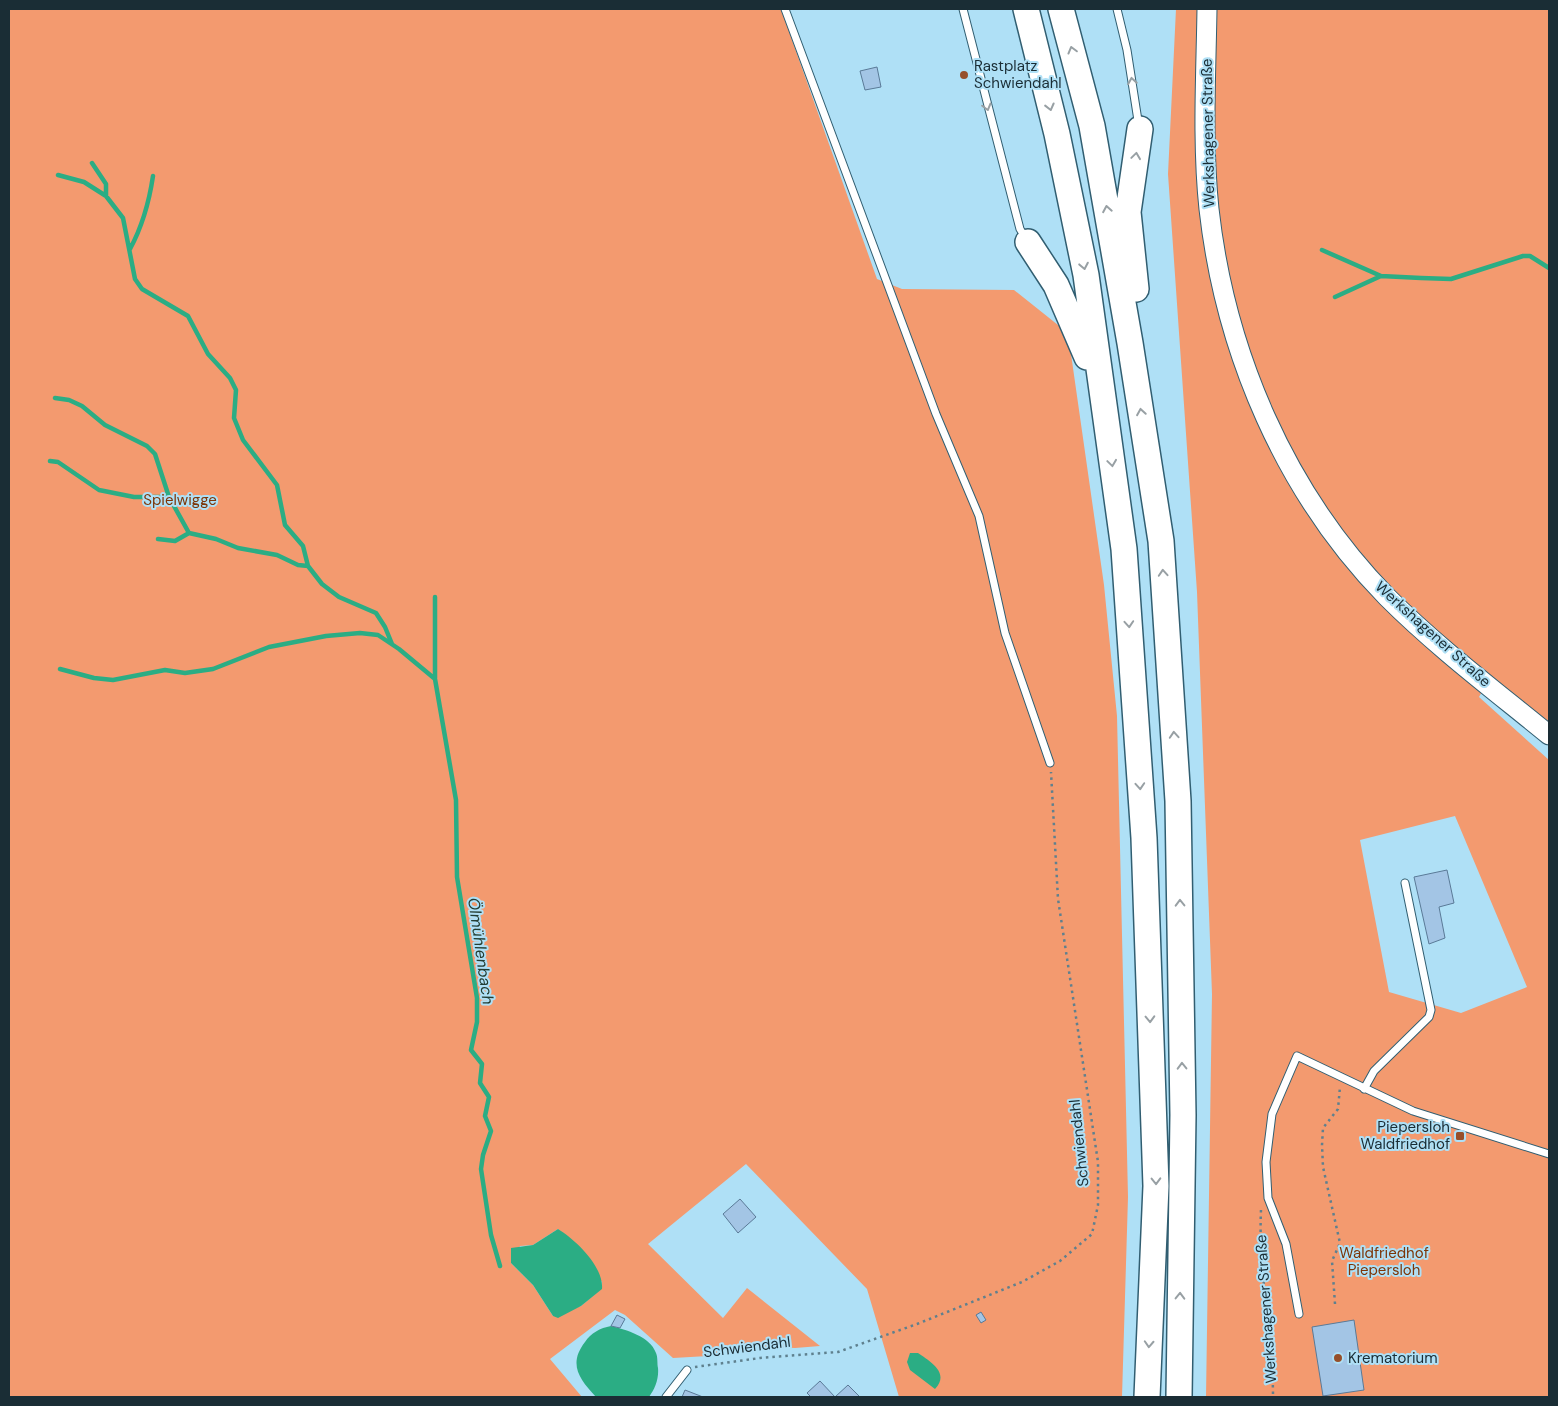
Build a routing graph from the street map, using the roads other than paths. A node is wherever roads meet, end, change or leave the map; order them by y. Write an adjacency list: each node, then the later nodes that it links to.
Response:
1 (785, 9): 12 (lane)
2 (963, 9): 8 (lane, one-way to 8)
3 (1026, 9): 10 (highway, one-way to 10)
4 (1061, 9): 9 (highway, one-way to 4)
5 (1117, 9): 7 (lane, one-way to 5)
6 (1207, 9): 11 (main road, Werkshagener Straße)
7 (1140, 129): 9 (highway, one-way to 7)
8 (1028, 242): 10 (highway)
9 (1130, 343): 20 (highway, one-way to 9)
10 (1106, 414): 19 (highway, one-way to 19)
11 (1549, 735)
12 (1050, 763)
13 (1405, 883): 14 (lane)
14 (1364, 1089): 15 (lane, Werkshagener Straße); 16 (lane, Werkshagener Straße)
15 (1549, 1154)
16 (1299, 1314)
17 (687, 1370): 18 (lane, Schwiendahl)
18 (666, 1397)
19 (1147, 1397)
20 (1179, 1397)

